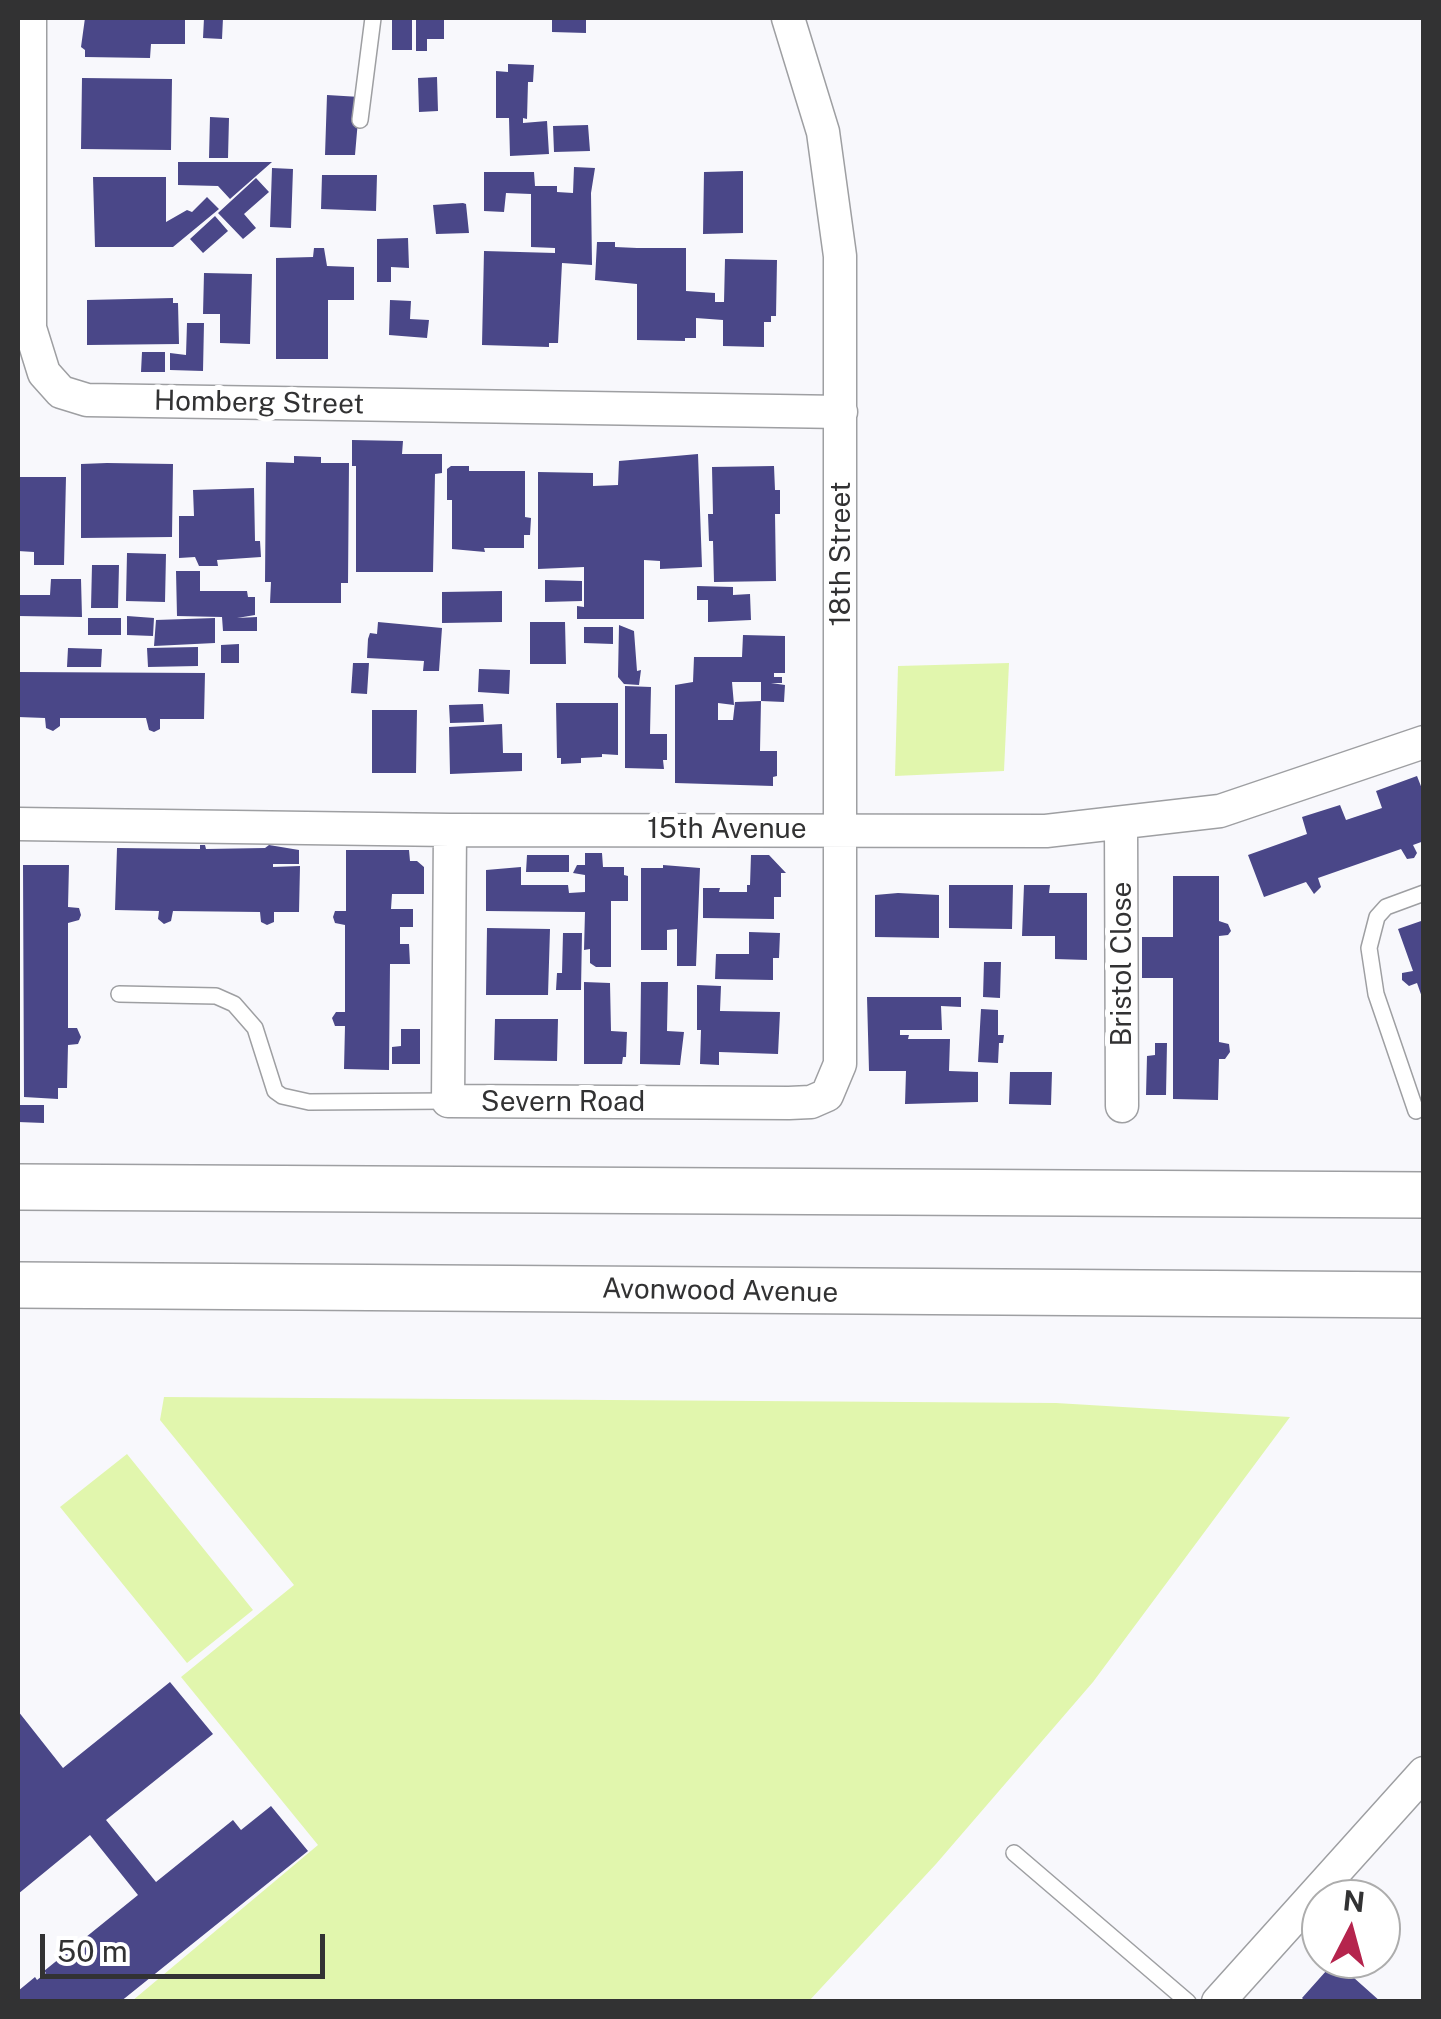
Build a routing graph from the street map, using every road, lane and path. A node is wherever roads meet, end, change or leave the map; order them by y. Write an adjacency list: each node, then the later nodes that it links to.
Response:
1 (30, 18): 5 (street, Homberg Street)
2 (373, 18): 4 (lane)
3 (788, 18): 5 (street, 18th Street)
4 (360, 120)
5 (841, 412): 9 (street, 18th Street)
6 (1424, 742): 7 (street, 15th Avenue)
7 (1121, 823): 9 (street, 15th Avenue); 15 (street, Bristol Close)
8 (18, 824): 10 (street, 15th Avenue)
9 (841, 828): 10 (street, 15th Avenue); 13 (street, 18th Street)
10 (450, 830): 14 (street, Severn Road)
11 (1424, 893): 16 (lane)
12 (119, 994): 14 (lane)
13 (828, 1095): 14 (street, Severn Road)
14 (448, 1101)
15 (1122, 1106)
16 (1416, 1111)
17 (18, 1187): 18 (main road)
18 (1424, 1195)
19 (18, 1285): 20 (main road, Avonwood Avenue)
20 (1424, 1295)
21 (1424, 1774): 24 (street)
22 (1014, 1853): 23 (lane)
23 (1188, 2002)
24 (1218, 2002)

